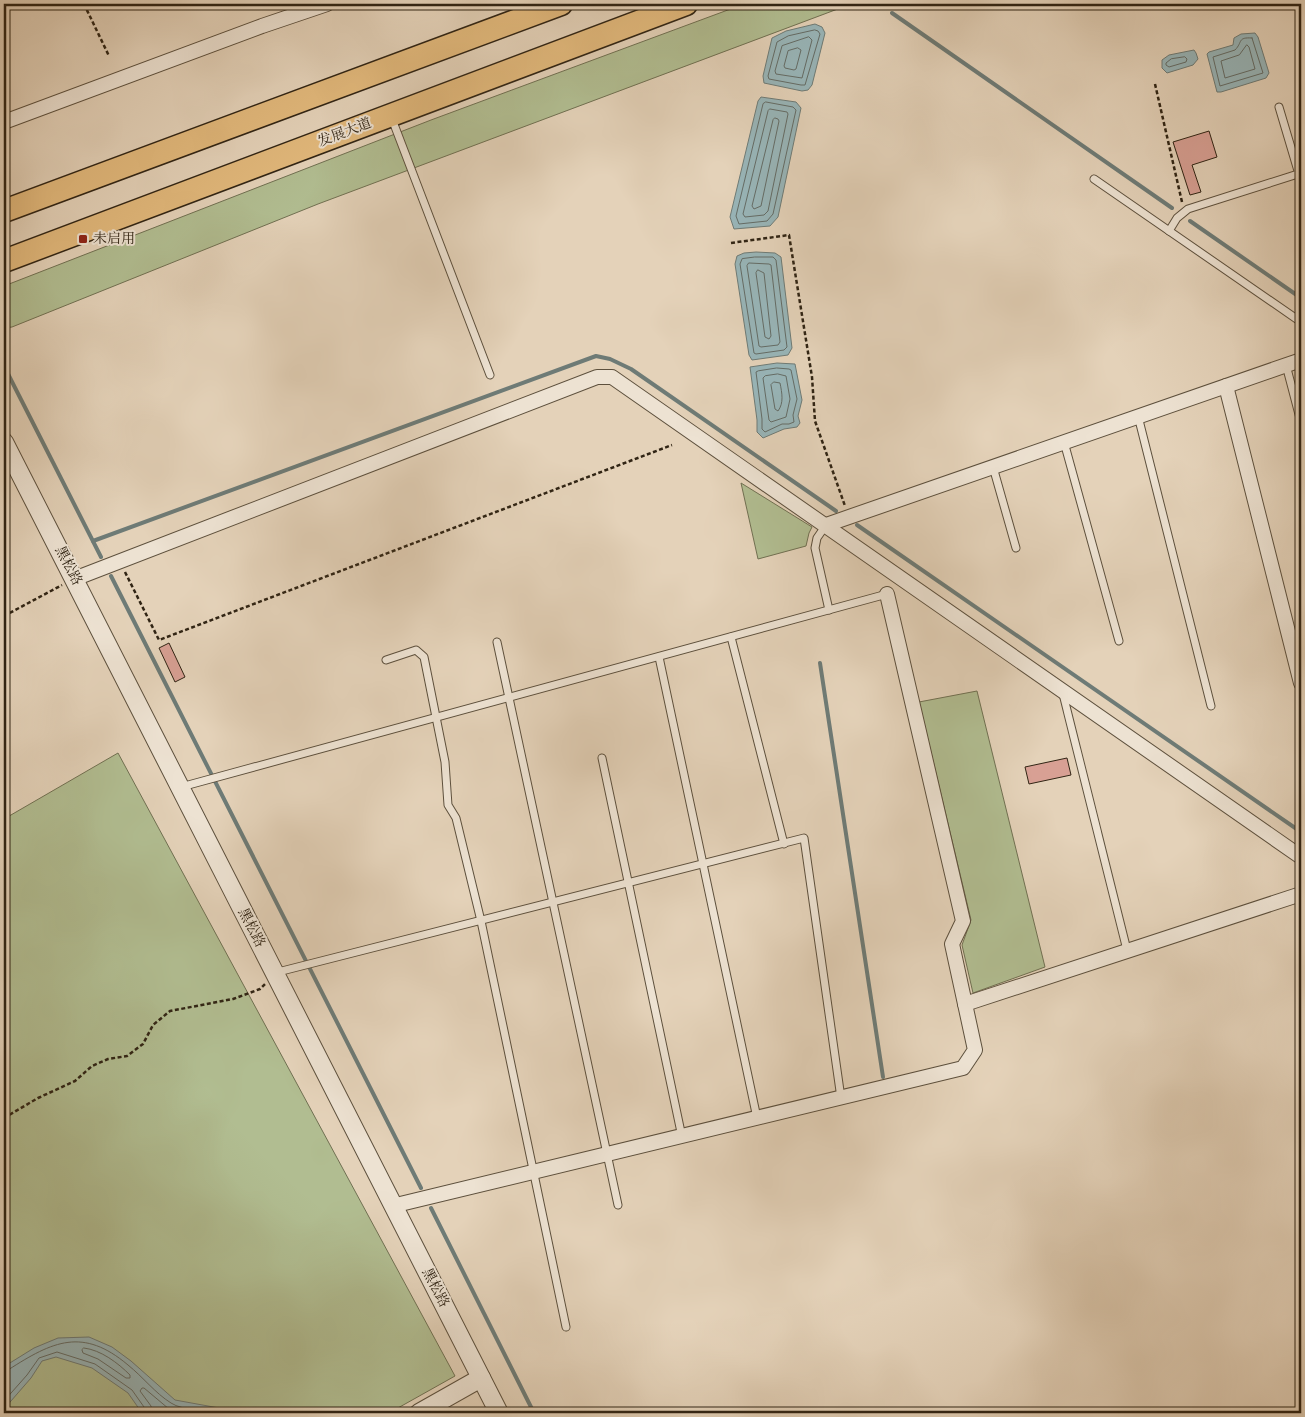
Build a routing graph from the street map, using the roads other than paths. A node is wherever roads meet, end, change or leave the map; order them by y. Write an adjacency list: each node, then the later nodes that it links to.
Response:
1 (327, 4): 6 (street)
2 (561, 4): 9 (main road)
3 (686, 4): 5 (main road, 发展大道)
4 (1279, 107): 7 (lane)
5 (390, 115): 11 (main road, 发展大道); 15 (lane)
6 (4, 122)
7 (1300, 176): 10 (lane)
8 (1094, 179): 10 (lane)
9 (4, 211)
10 (1169, 231): 12 (lane)
11 (4, 261)
12 (1301, 322)
13 (1301, 360): 14 (street)
14 (1286, 365): 16 (street); 18 (lane)
15 (490, 375)
16 (1226, 386): 17 (street); 32 (street)
17 (1138, 416): 20 (street); 35 (lane)
18 (1301, 422)
19 (4, 442): 24 (street, 黑松路)
20 (1064, 442): 21 (street); 28 (lane)
21 (993, 467): 22 (street); 23 (lane)
22 (826, 525): 24 (street); 26 (lane); 33 (street)
23 (1016, 548)
24 (74, 579): 38 (street, 黑松路)
25 (887, 594): 26 (lane); 48 (street)
26 (829, 610): 27 (lane)
27 (731, 637): 30 (lane); 39 (lane)
28 (1119, 641)
29 (497, 642): 34 (lane)
30 (659, 657): 34 (lane); 41 (lane)
31 (386, 660): 36 (lane)
32 (1301, 683)
33 (1062, 690): 40 (street); 46 (lane)
34 (509, 697): 36 (lane); 44 (lane)
35 (1211, 706)
36 (436, 717): 38 (lane); 45 (lane)
37 (602, 758): 42 (lane)
38 (180, 787): 47 (street, 黑松路)
39 (784, 844): 41 (lane); 49 (lane)
40 (1301, 856)
41 (703, 864): 42 (lane); 50 (lane)
42 (628, 883): 44 (lane); 51 (lane)
43 (1301, 894): 46 (street)
44 (553, 902): 45 (lane); 52 (lane)
45 (481, 921): 47 (lane); 53 (lane)
46 (1127, 950): 48 (street)
47 (274, 973): 55 (street, 黑松路)
48 (964, 1004): 49 (street)
49 (841, 1098): 50 (street)
50 (757, 1118): 51 (street)
51 (682, 1136): 52 (street)
52 (607, 1154): 53 (street); 54 (lane)
53 (535, 1172): 55 (street); 56 (lane)
54 (618, 1205)
55 (392, 1206): 57 (street, 黑松路)
56 (566, 1327)
57 (481, 1378): 58 (street); 59 (street, 黑松路)
58 (419, 1413)
59 (499, 1413)

